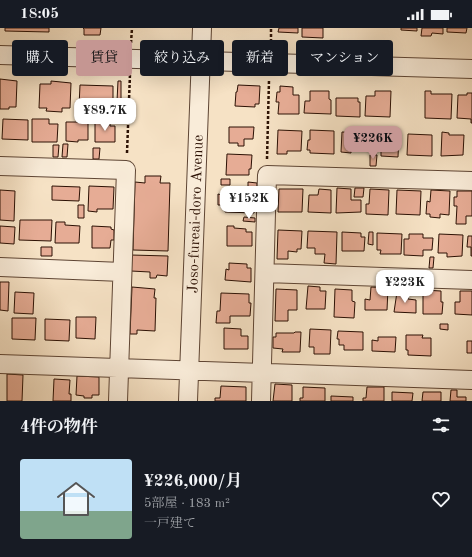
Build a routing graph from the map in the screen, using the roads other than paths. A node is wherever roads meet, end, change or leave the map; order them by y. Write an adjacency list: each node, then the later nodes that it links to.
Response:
1 (202, 28): 2 (street, Joso-fureai-doro Avenue)
2 (202, 40)
3 (0, 54): 4 (street)
4 (140, 58)
5 (224, 61): 6 (street)
6 (472, 69)
7 (200, 76): 16 (street, Joso-fureai-doro Avenue)
8 (0, 166): 11 (street)
9 (472, 181): 12 (street)
10 (0, 267): 11 (street)
11 (122, 272): 15 (street)
12 (265, 273): 13 (street); 17 (street)
13 (472, 280)
14 (0, 364): 15 (street)
15 (119, 368): 16 (street); 19 (street)
16 (188, 370): 17 (street); 20 (street, Joso-fureai-doro Avenue)
17 (262, 373): 18 (street); 21 (street)
18 (472, 380)
19 (118, 401)
20 (188, 401)
21 (261, 401)

